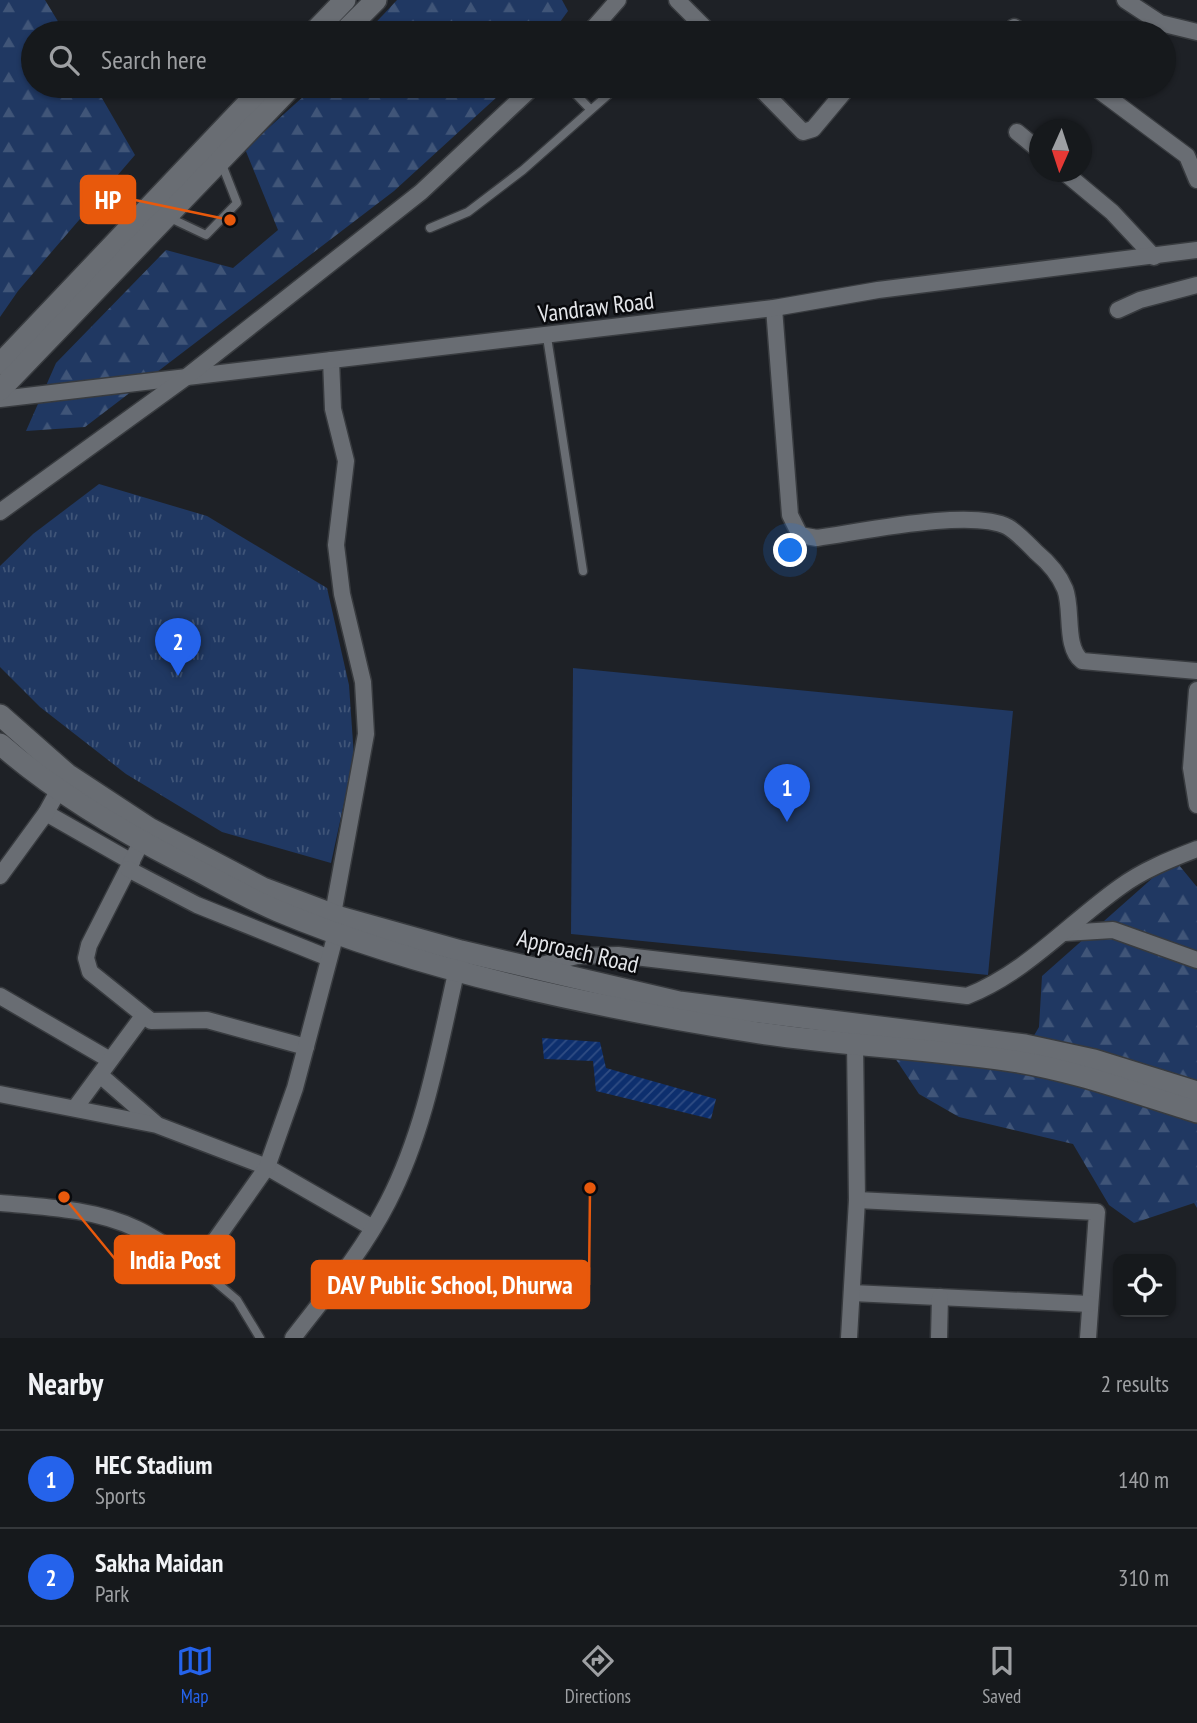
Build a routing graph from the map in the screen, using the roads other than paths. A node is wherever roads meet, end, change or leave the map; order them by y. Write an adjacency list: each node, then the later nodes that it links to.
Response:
1 (345, 0): 7 (street)
2 (376, 0): 8 (street)
3 (618, 0): 9 (street)
4 (677, 0): 6 (street)
5 (1125, 0): 10 (street)
6 (698, 20)
7 (325, 21)
8 (355, 21)
9 (600, 21)
10 (1157, 21)
11 (1176, 27): 12 (street)
12 (1197, 32)
13 (255, 98): 24 (street)
14 (278, 98): 24 (street)
15 (521, 98): 38 (street)
16 (579, 98): 21 (lane)
17 (603, 98): 21 (lane)
18 (770, 98): 19 (street)
19 (839, 98)
20 (1111, 98): 25 (street)
21 (590, 109): 29 (lane)
22 (1017, 132): 23 (street)
23 (1029, 142)
24 (216, 150): 28 (street); 28 (lane); 37 (street)
25 (1192, 153): 26 (street)
26 (1197, 180)
27 (1076, 182): 31 (street)
28 (165, 216): 39 (street)
29 (430, 228)
30 (1196, 256): 31 (street, Vandraw Road)
31 (1154, 257): 33 (street, Vandraw Road)
32 (1197, 285): 34 (street)
33 (774, 308): 35 (street, Vandraw Road); 43 (street)
34 (1118, 310)
35 (547, 337): 36 (street, Vandraw Road); 42 (lane)
36 (331, 360): 38 (street, Vandraw Road); 54 (street)
37 (0, 364)
38 (185, 378): 40 (street, Vandraw Road); 41 (street)
39 (0, 390)
40 (0, 399)
41 (0, 512)
42 (583, 571)
43 (1197, 671)
44 (1197, 690): 48 (street)
45 (0, 715): 47 (street, Approach Road)
46 (0, 744): 47 (street, Approach Road)
47 (63, 783): 49 (street); 50 (street, Approach Road)
48 (1197, 805)
49 (46, 813): 52 (street); 53 (street)
50 (146, 835): 52 (street); 54 (street, Approach Road)
51 (1197, 849): 55 (street)
52 (130, 865): 56 (street); 61 (street)
53 (0, 876)
54 (336, 921): 56 (street); 57 (street, Approach Road)
55 (1064, 933): 58 (street); 59 (street)
56 (329, 958): 63 (street)
57 (458, 960): 59 (street, Approach Road); 62 (street, Approach Road); 74 (street)
58 (1197, 960)
59 (530, 967): 66 (street, Approach Road)
60 (0, 996): 64 (street)
61 (143, 1016): 63 (street); 64 (street)
62 (855, 1043): 69 (street, Approach Road); 72 (street)
63 (306, 1047): 71 (street)
64 (110, 1060): 65 (street)
65 (100, 1075): 68 (street); 70 (street)
66 (1197, 1091)
67 (0, 1094): 68 (street)
68 (75, 1108): 70 (street)
69 (1197, 1112)
70 (157, 1125): 71 (street)
71 (267, 1167): 74 (street); 75 (street)
72 (857, 1199): 76 (street); 78 (street)
73 (0, 1203): 75 (street)
74 (373, 1228): 80 (street)
75 (197, 1266): 79 (lane)
76 (852, 1293): 77 (street); 81 (street)
77 (940, 1297): 78 (street); 82 (street)
78 (1090, 1304): 83 (street)
79 (260, 1338)
80 (293, 1338)
81 (849, 1338)
82 (939, 1338)
83 (1088, 1338)

